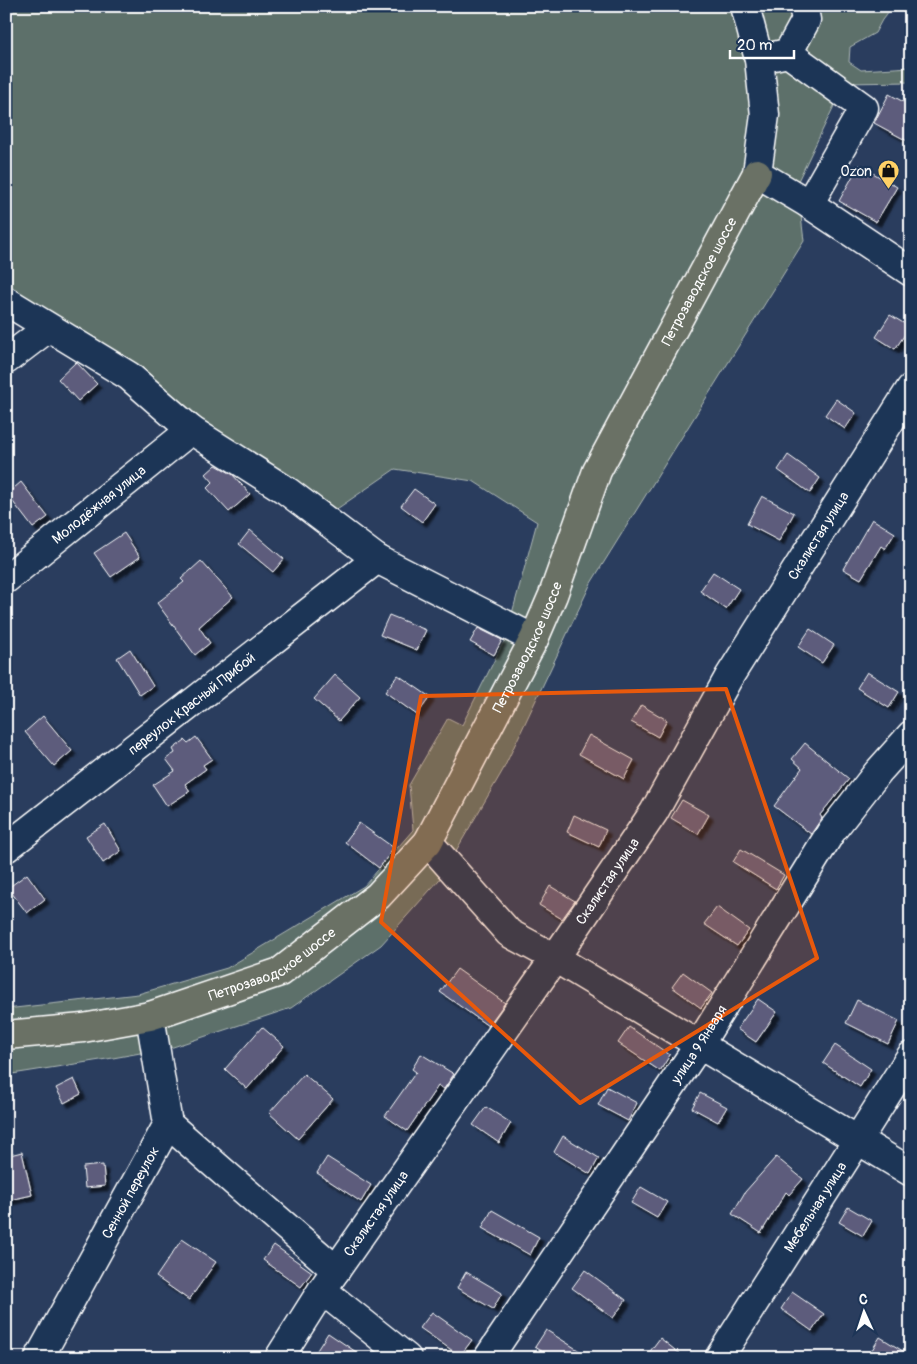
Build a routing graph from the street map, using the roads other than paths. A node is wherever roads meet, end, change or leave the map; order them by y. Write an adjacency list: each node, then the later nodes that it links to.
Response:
1 (745, 6): 4 (street, Петрозаводское шоссе)
2 (803, 6): 3 (street)
3 (788, 54): 4 (street); 6 (street)
4 (759, 59): 5 (street, Петрозаводское шоссе)
5 (757, 173): 6 (street); 15 (main road, Петрозаводское шоссе)
6 (809, 204): 7 (street)
7 (911, 272)
8 (6, 300): 9 (street)
9 (48, 328): 10 (street); 12 (street)
10 (6, 360)
11 (911, 388): 19 (street, Скалистая улица)
12 (191, 430): 13 (street); 14 (street, Молодёжная улица)
13 (377, 559): 15 (street); 18 (street, переулок Красный Прибой)
14 (6, 580)
15 (534, 639): 17 (main road, Петрозаводское шоссе)
16 (911, 735): 22 (street, улица 9 Января)
17 (428, 842): 19 (street); 20 (main road, Петрозаводское шоссе)
18 (6, 848)
19 (555, 958): 22 (street); 27 (street, Скалистая улица)
20 (150, 1016): 21 (main road, Петрозаводское шоссе); 24 (street)
21 (6, 1035)
22 (699, 1045): 25 (street); 31 (street, улица 9 Января)
23 (911, 1056): 25 (street, Мебельная улица)
24 (168, 1124): 27 (street); 28 (street, Сенной переулок)
25 (858, 1140): 26 (street); 32 (street, Мебельная улица)
26 (911, 1172)
27 (329, 1280): 29 (street, Скалистая улица); 30 (street)
28 (38, 1358)
29 (278, 1358)
30 (407, 1358)
31 (488, 1358)
32 (719, 1358)

